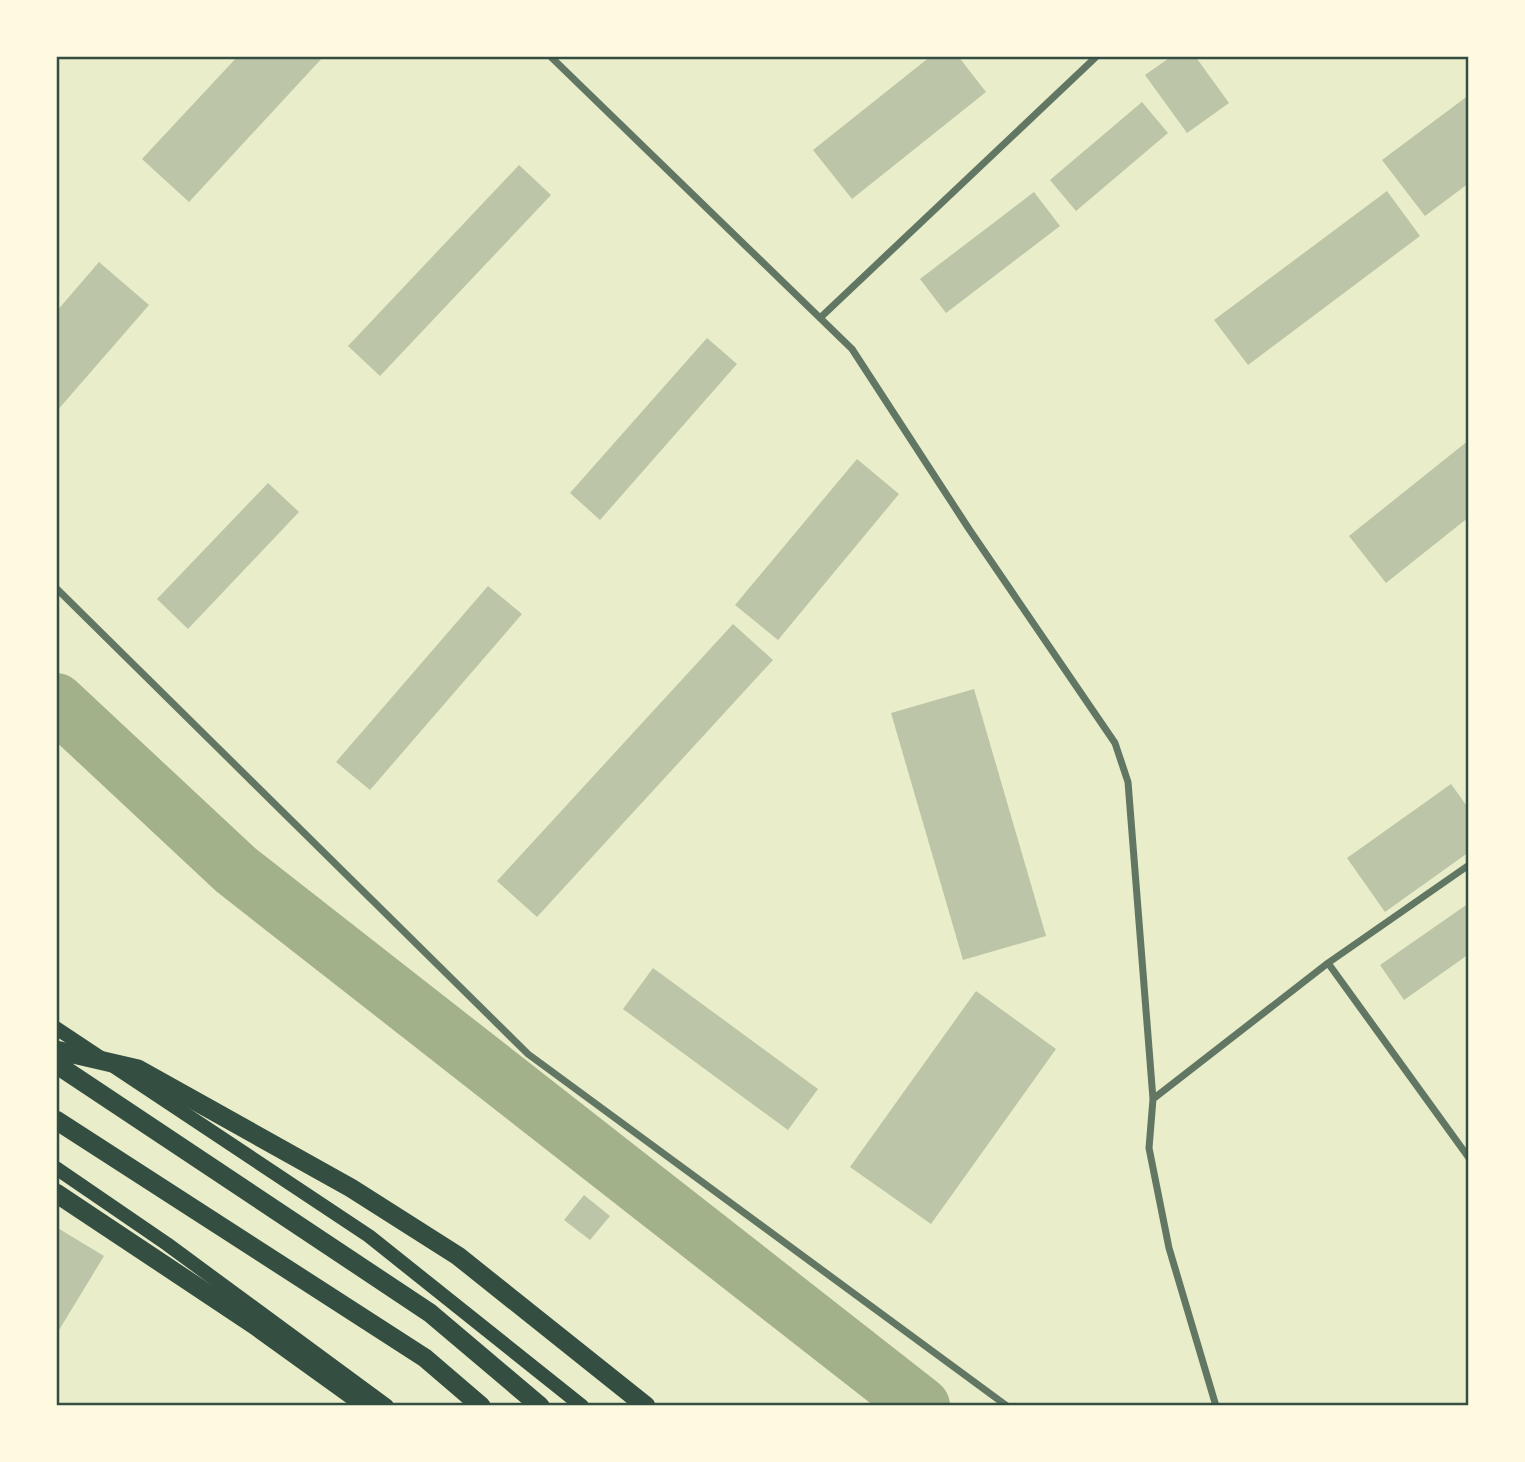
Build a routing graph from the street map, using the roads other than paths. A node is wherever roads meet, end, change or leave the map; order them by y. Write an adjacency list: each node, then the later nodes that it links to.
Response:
1 (550, 56): 3 (street)
2 (1097, 56): 3 (street)
3 (820, 318): 10 (street)
4 (56, 588): 21 (street)
5 (1469, 865): 6 (street)
6 (1328, 963): 10 (street); 12 (street)
7 (56, 1028): 19 (main road)
8 (56, 1050): 20 (highway)
9 (56, 1064): 18 (highway)
10 (1153, 1099): 22 (street)
11 (56, 1120): 17 (highway)
12 (1469, 1158)
13 (56, 1168): 16 (main road)
14 (56, 1193): 15 (highway)
15 (367, 1406)
16 (387, 1406)
17 (481, 1406)
18 (540, 1406)
19 (582, 1406)
20 (646, 1406)
21 (1007, 1406)
22 (1216, 1406)

